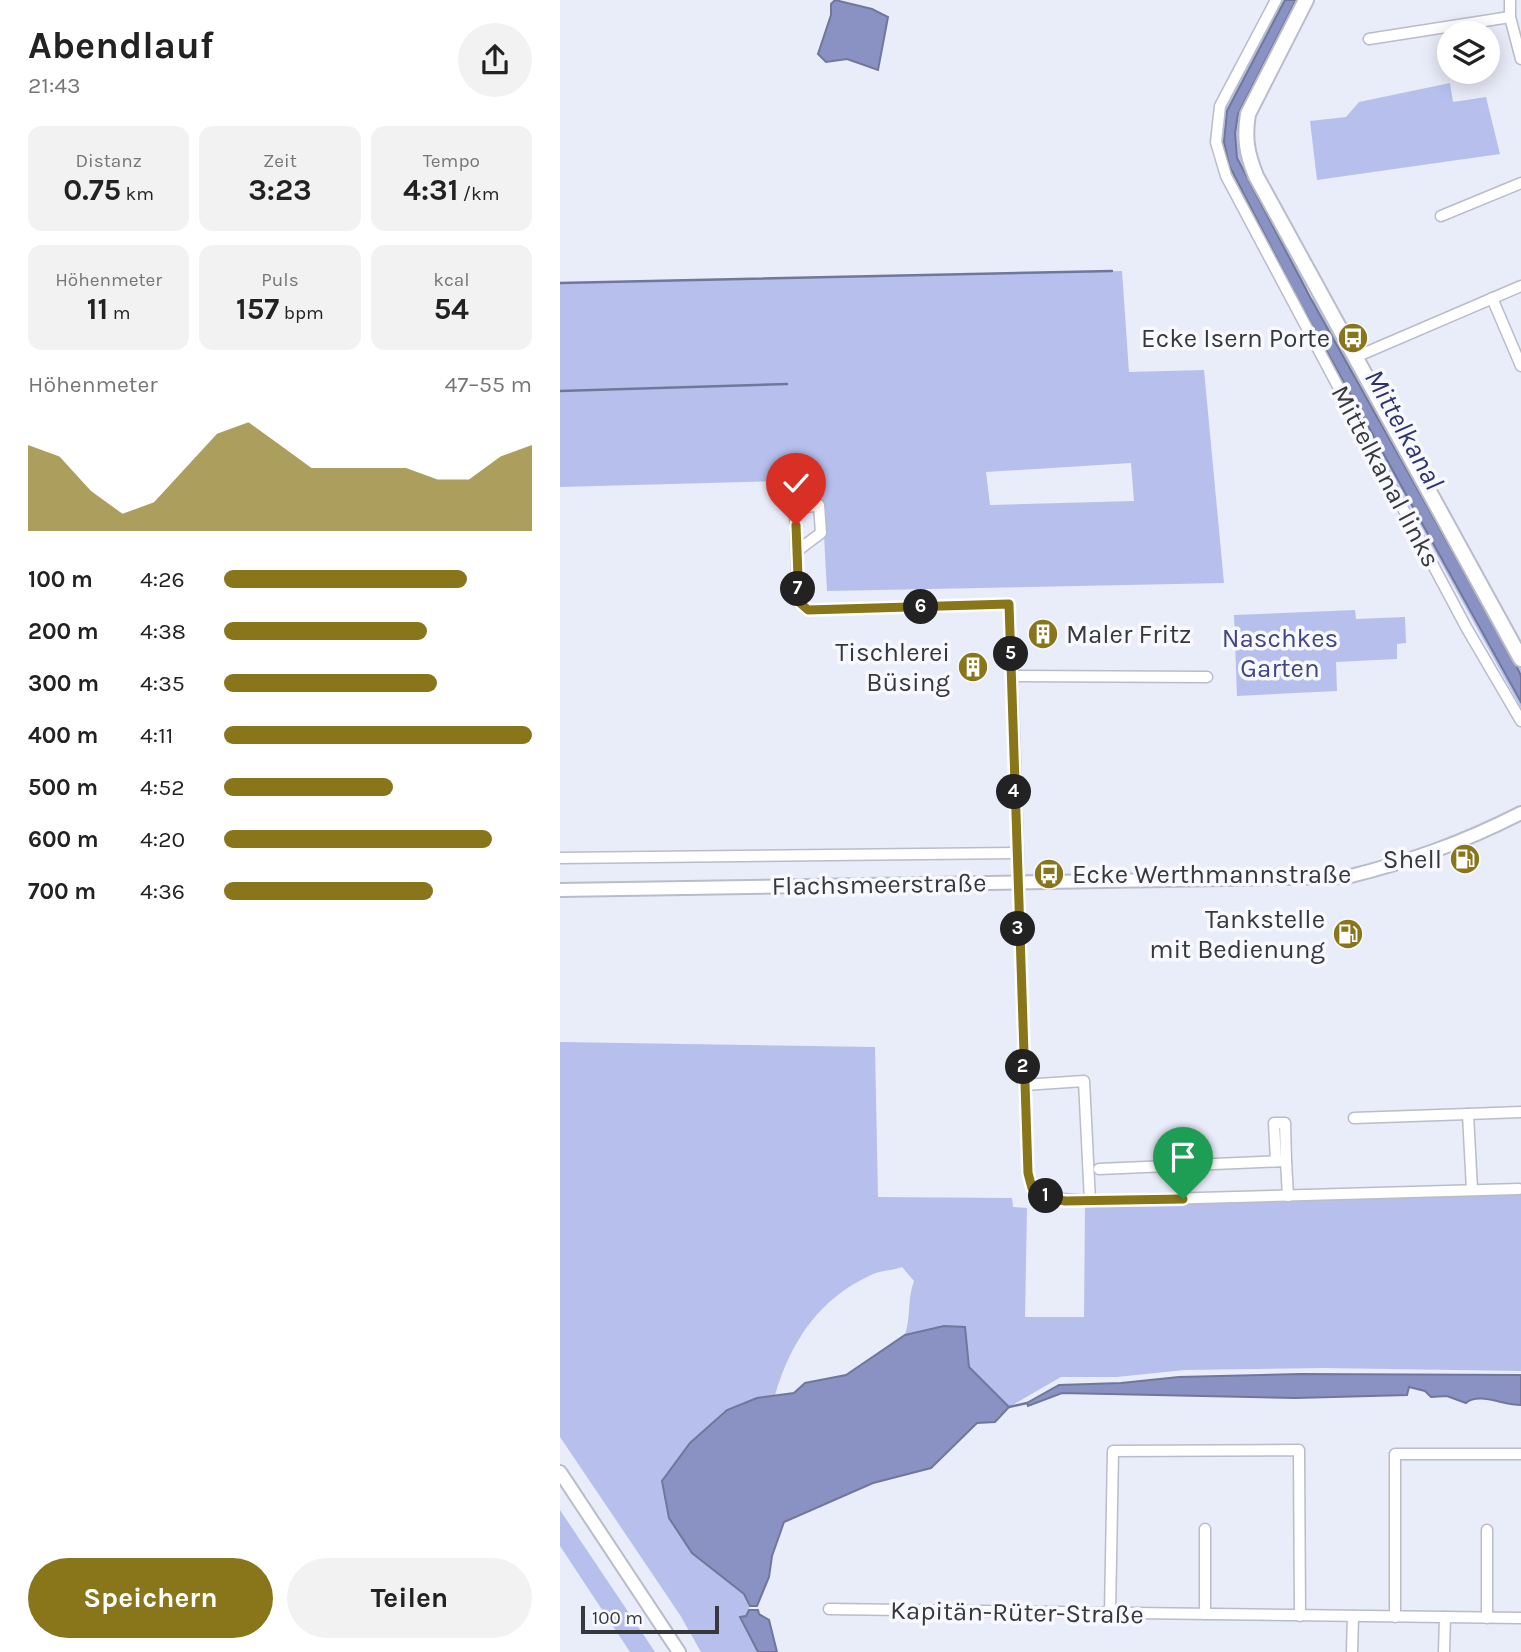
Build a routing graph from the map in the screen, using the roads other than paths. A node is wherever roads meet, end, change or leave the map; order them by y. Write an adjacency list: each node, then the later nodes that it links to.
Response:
1 (1276, 0): 19 (street, Mittelkanal links)
2 (1306, 0): 11 (main road)
3 (1510, 0): 4 (street)
4 (1510, 17): 5 (street); 6 (street)
5 (1369, 39)
6 (1521, 59)
7 (1521, 183): 8 (street)
8 (1441, 216)
9 (1521, 286): 10 (street)
10 (1492, 299): 11 (street); 12 (street)
11 (1358, 356): 16 (main road)
12 (1521, 366)
13 (794, 482): 14 (street)
14 (795, 509): 15 (street); 15 (street)
15 (797, 551): 17 (street)
16 (1521, 659)
17 (1012, 676): 18 (street); 21 (street)
18 (1207, 677)
19 (1521, 721)
20 (1521, 813): 23 (street, Flachsmeerstraße)
21 (1015, 853): 22 (street, Flachsmeerstraße); 23 (street)
22 (560, 858)
23 (1016, 882): 24 (street, Flachsmeerstraße); 25 (street)
24 (560, 890)
25 (1024, 1085): 33 (street); 33 (street)
26 (1521, 1112): 27 (street)
27 (1468, 1114): 28 (street); 31 (street)
28 (1354, 1118)
29 (1099, 1169): 32 (street)
30 (1519, 1189): 31 (street)
31 (1472, 1190): 32 (street)
32 (1288, 1196): 33 (street)
33 (1090, 1201)
34 (1521, 1454): 43 (street)
35 (560, 1472): 47 (street)
36 (1205, 1529): 40 (street)
37 (1487, 1530): 45 (street)
38 (829, 1609): 39 (street, Kapitän-Rüter-Straße)
39 (1110, 1613): 40 (street, Kapitän-Rüter-Straße); 41 (street)
40 (1205, 1614): 41 (street, Kapitän-Rüter-Straße)
41 (1300, 1616): 42 (street, Kapitän-Rüter-Straße)
42 (1353, 1616): 43 (street, Kapitän-Rüter-Straße); 48 (street)
43 (1395, 1617): 44 (street, Kapitän-Rüter-Straße)
44 (1445, 1617): 45 (street, Kapitän-Rüter-Straße); 49 (street)
45 (1487, 1618): 46 (street, Kapitän-Rüter-Straße)
46 (1521, 1618)
47 (679, 1652)
48 (1352, 1652)
49 (1444, 1652)

